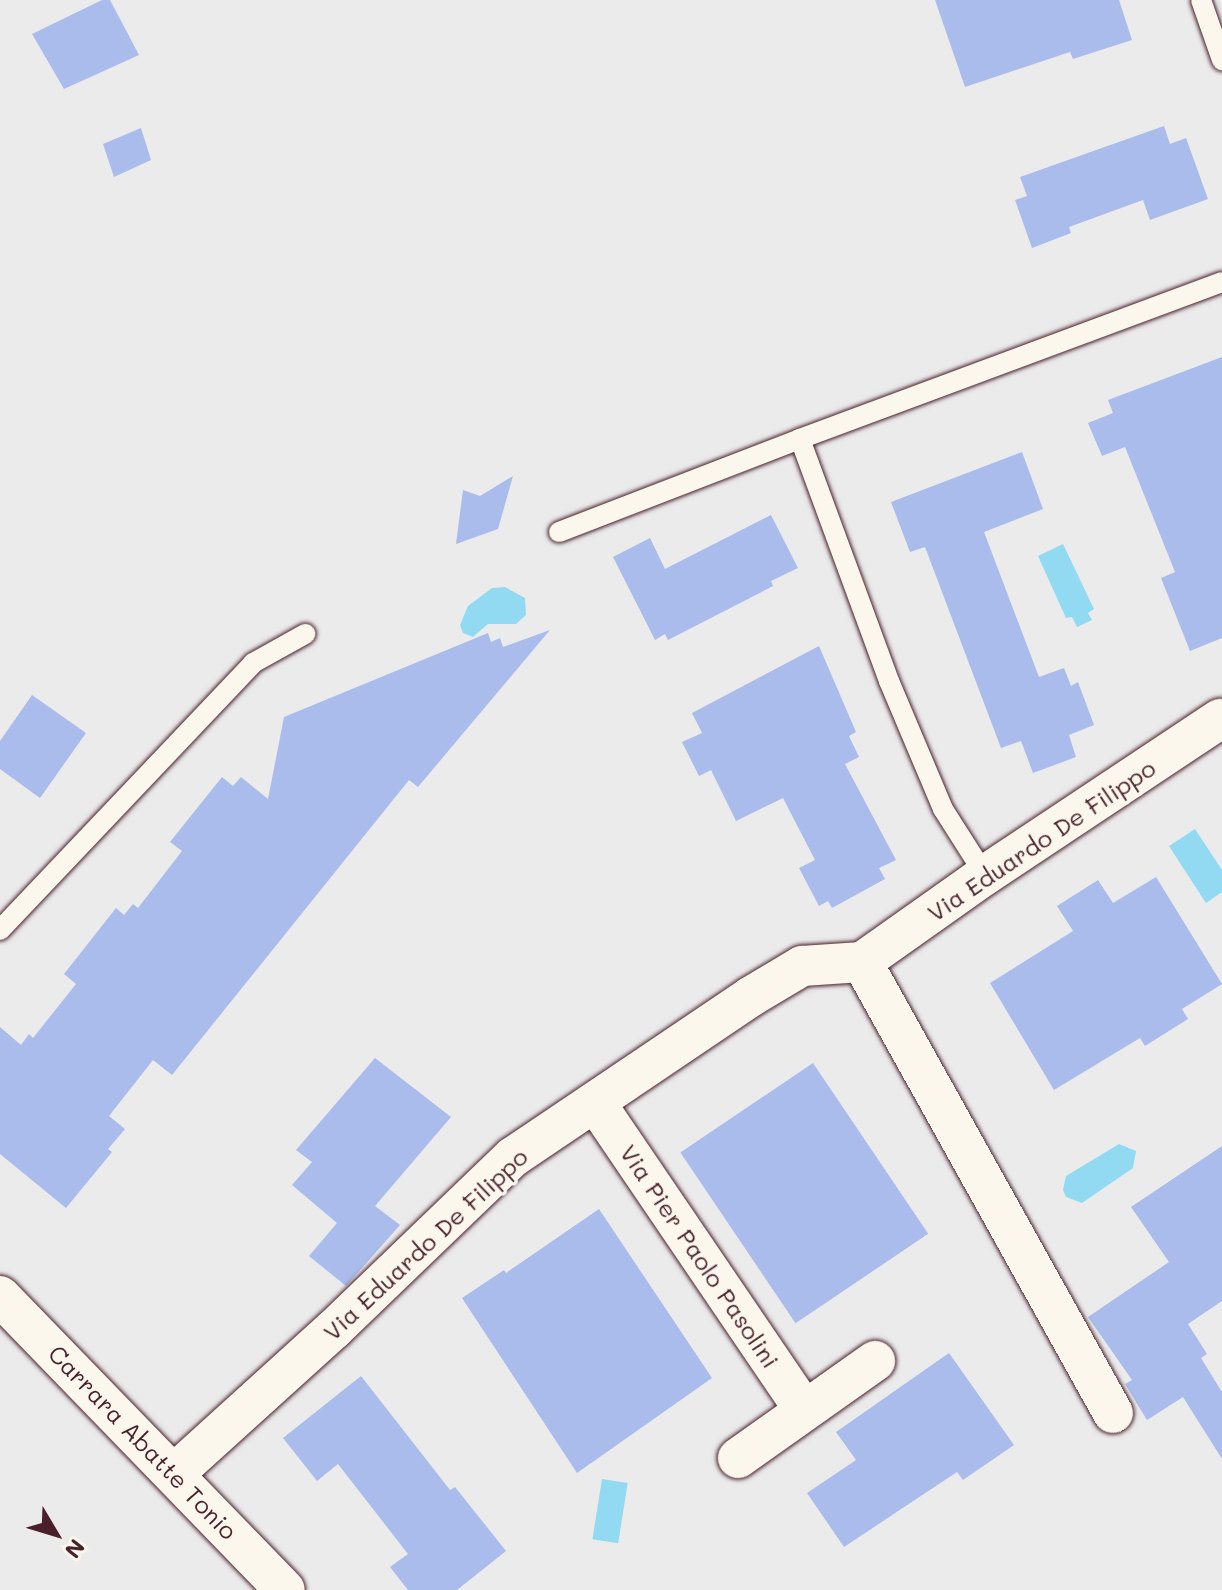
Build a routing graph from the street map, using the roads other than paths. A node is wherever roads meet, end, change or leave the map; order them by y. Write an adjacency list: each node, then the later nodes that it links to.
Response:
1 (1201, 0): 2 (lane)
2 (1222, 60)
3 (1222, 282): 4 (lane)
4 (800, 439): 5 (lane); 8 (lane)
5 (559, 532)
6 (305, 634): 9 (lane)
7 (1221, 719): 8 (street, Via Eduardo De Filippo)
8 (985, 875): 10 (street, Via Eduardo De Filippo)
9 (0, 930)
10 (862, 962): 11 (street, Via Eduardo De Filippo); 15 (street)
11 (595, 1102): 14 (street, Via Pier Paolo Pasolini); 17 (street, Via Eduardo De Filippo)
12 (0, 1296): 17 (street, Carrara Abatte Tonio)
13 (875, 1361): 14 (street)
14 (804, 1409): 16 (street)
15 (1113, 1413)
16 (738, 1458)
17 (175, 1473): 18 (street, Carrara Abatte Tonio)
18 (285, 1590)

